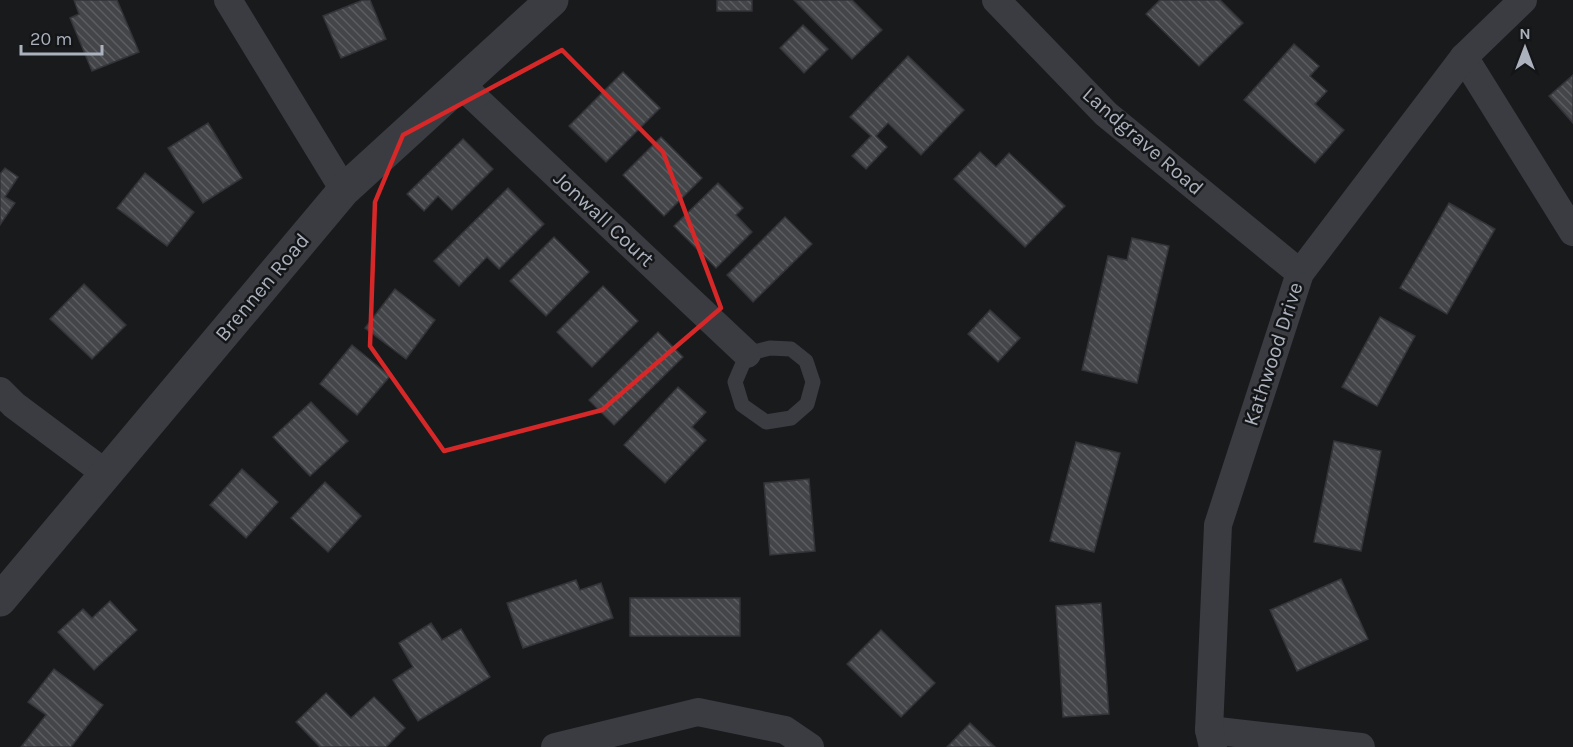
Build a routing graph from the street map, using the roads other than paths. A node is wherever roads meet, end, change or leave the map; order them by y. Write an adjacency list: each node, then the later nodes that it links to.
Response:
1 (228, 0): 7 (street)
2 (552, 0): 6 (street, Brennen Road)
3 (996, 0): 9 (street, Landgrave Road)
4 (1523, 0): 5 (street, Kathwood Drive)
5 (1464, 57): 8 (street); 9 (street, Kathwood Drive)
6 (460, 84): 7 (street, Brennen Road); 10 (street, Jonwall Court)
7 (344, 190): 12 (street, Brennen Road)
8 (1573, 232)
9 (1300, 273): 14 (street, Kathwood Drive)
10 (747, 354): 10 (lane)
11 (0, 391): 12 (street)
12 (105, 473): 13 (street, Brennen Road)
13 (0, 600)
14 (1211, 738): 17 (street)
15 (555, 747): 16 (street)
16 (810, 747)
17 (1360, 747)

